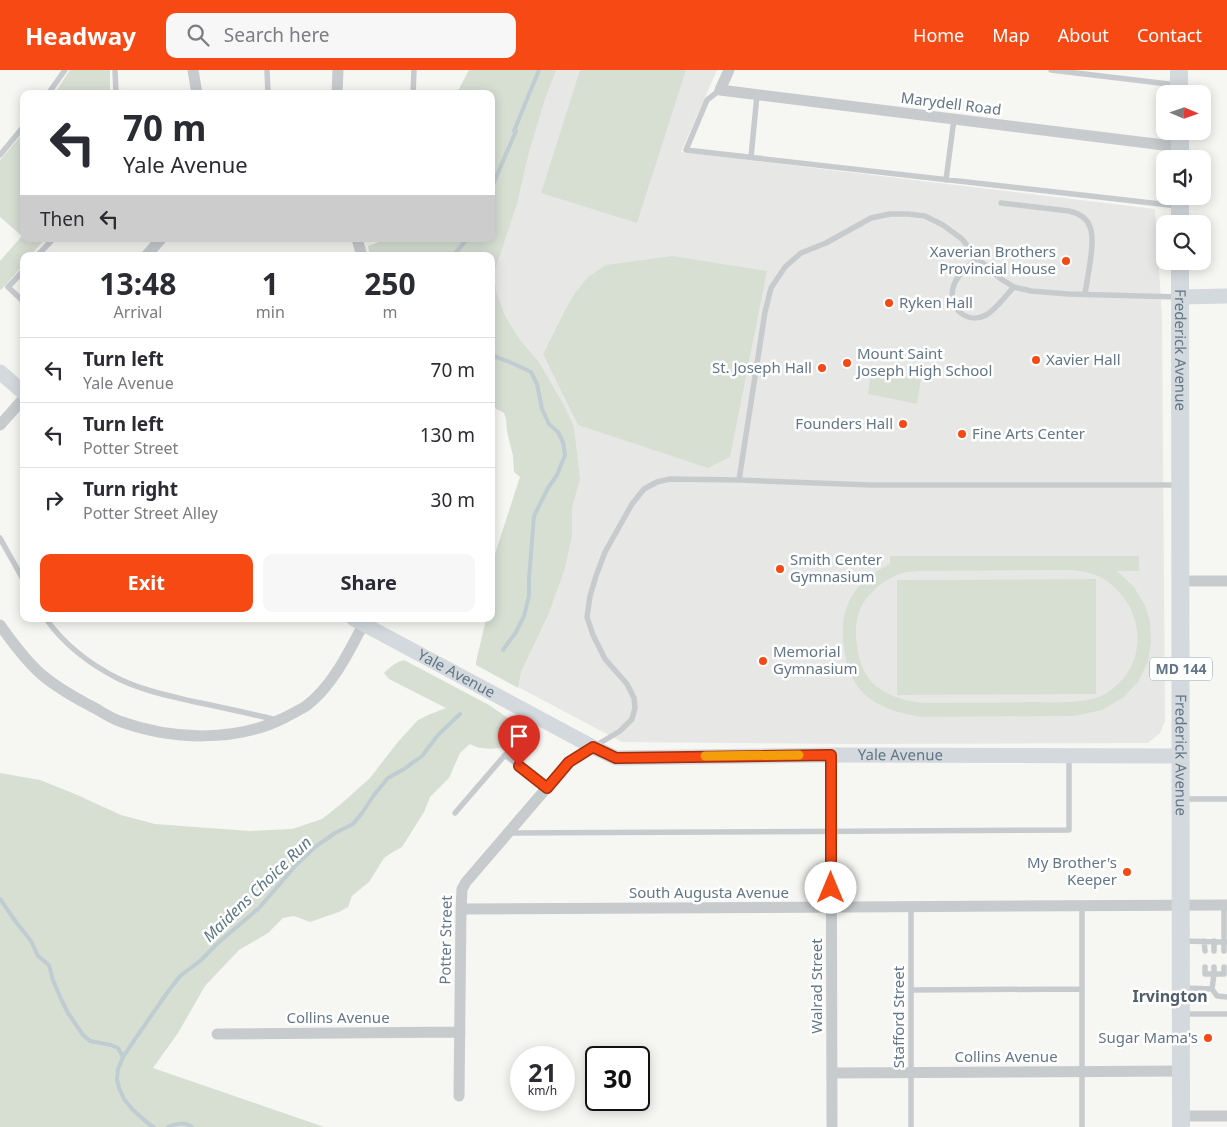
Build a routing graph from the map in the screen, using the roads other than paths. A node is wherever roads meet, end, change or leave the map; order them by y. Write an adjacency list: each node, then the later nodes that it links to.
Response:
1 (65, 70): 11 (lane)
2 (115, 70): 12 (lane)
3 (193, 70): 13 (street)
4 (267, 70): 14 (lane)
5 (338, 70): 15 (street)
6 (414, 70): 16 (lane)
7 (729, 70): 17 (street)
8 (1051, 70): 9 (lane)
9 (1093, 72): 10 (lane)
10 (1179, 83)
11 (51, 90)
12 (116, 90)
13 (196, 90)
14 (268, 90)
15 (337, 90)
16 (414, 90)
17 (720, 90): 18 (street, Marydell Road); 23 (lane)
18 (757, 95): 19 (street, Marydell Road); 23 (lane)
19 (954, 119): 21 (street, Marydell Road); 24 (lane)
20 (20, 131): 22 (lane)
21 (1180, 146)
22 (0, 155)
23 (751, 157): 24 (lane)
24 (946, 180): 26 (lane)
25 (1001, 203): 35 (lane)
26 (1180, 209)
27 (50, 242): 29 (lane)
28 (158, 242): 30 (street)
29 (41, 252)
30 (150, 252)
31 (978, 258): 34 (lane); 34 (lane); 43 (lane)
32 (1180, 270): 37 (main road, Frederick Avenue / MD 144)
33 (20, 274): 38 (lane)
34 (1014, 287): 35 (lane)
35 (1085, 294): 37 (lane)
36 (1227, 296): 37 (street)
37 (1181, 297): 44 (main road, Frederick Avenue / MD 144)
38 (20, 298)
39 (0, 372): 40 (street)
40 (20, 390)
41 (20, 402): 42 (street)
42 (0, 425)
43 (739, 480): 44 (lane); 54 (lane)
44 (1181, 485): 47 (main road, Frederick Avenue / MD 144)
45 (0, 538): 46 (lane)
46 (20, 574)
47 (1181, 581): 48 (street); 57 (main road, Frederick Avenue / MD 144)
48 (1227, 581)
49 (48, 622): 53 (lane)
50 (360, 622): 53 (street)
51 (365, 622): 54 (street, Yale Avenue)
52 (0, 624): 53 (street)
53 (279, 720)
54 (593, 747): 55 (street, Yale Avenue); 58 (street, Potter Street)
55 (831, 755): 56 (street, Yale Avenue); 62 (street, Walrad Street)
56 (1069, 756): 57 (street, Yale Avenue); 62 (lane)
57 (1181, 756): 59 (main road, Frederick Avenue / MD 144)
58 (547, 788): 61 (lane); 63 (street, Potter Street)
59 (1181, 799): 60 (lane); 64 (main road, Frederick Avenue / MD 144)
60 (1227, 799)
61 (455, 813)
62 (831, 831): 63 (lane); 67 (street, Walrad Street)
63 (508, 833): 69 (street, Potter Street)
64 (1181, 905): 65 (street, South Augusta Avenue); 66 (street, South Augusta Avenue); 70 (main road, Frederick Avenue / MD 144)
65 (1226, 905): 73 (lane)
66 (1082, 906): 68 (street, South Augusta Avenue); 82 (lane)
67 (831, 907): 68 (street, South Augusta Avenue); 69 (street, South Augusta Avenue); 92 (street, Walrad Street)
68 (911, 907): 84 (lane, Stafford Street)
69 (461, 909): 88 (street, Potter Street)
70 (1181, 941): 71 (lane); 81 (main road, Frederick Avenue / MD 144)
71 (1204, 941): 72 (lane); 74 (lane)
72 (1214, 941): 73 (lane); 75 (lane)
73 (1226, 942): 76 (lane)
74 (1205, 951)
75 (1214, 951)
76 (1224, 951)
77 (1205, 967): 80 (lane)
78 (1214, 967): 80 (lane)
79 (1224, 967): 80 (lane)
80 (1214, 974): 83 (lane)
81 (1181, 988): 83 (lane); 86 (main road, Frederick Avenue / MD 144)
82 (1082, 989): 84 (lane); 91 (lane)
83 (1212, 989): 85 (lane)
84 (911, 990): 93 (lane, Stafford Street)
85 (1227, 997)
86 (1181, 1014): 87 (lane); 90 (main road, Frederick Avenue / MD 144)
87 (1227, 1014)
88 (460, 1032): 89 (street, Collins Avenue); 94 (street, Potter Street)
89 (217, 1034)
90 (1181, 1071): 91 (street, Collins Avenue); 96 (main road, Frederick Avenue / MD 144)
91 (1082, 1072): 93 (street, Collins Avenue); 99 (lane)
92 (832, 1073): 93 (street, Collins Avenue); 97 (street, Walrad Street)
93 (911, 1073): 98 (lane, Stafford Street)
94 (459, 1096)
95 (1227, 1116): 96 (street)
96 (1181, 1121)
97 (832, 1127)
98 (911, 1127)
99 (1082, 1127)

